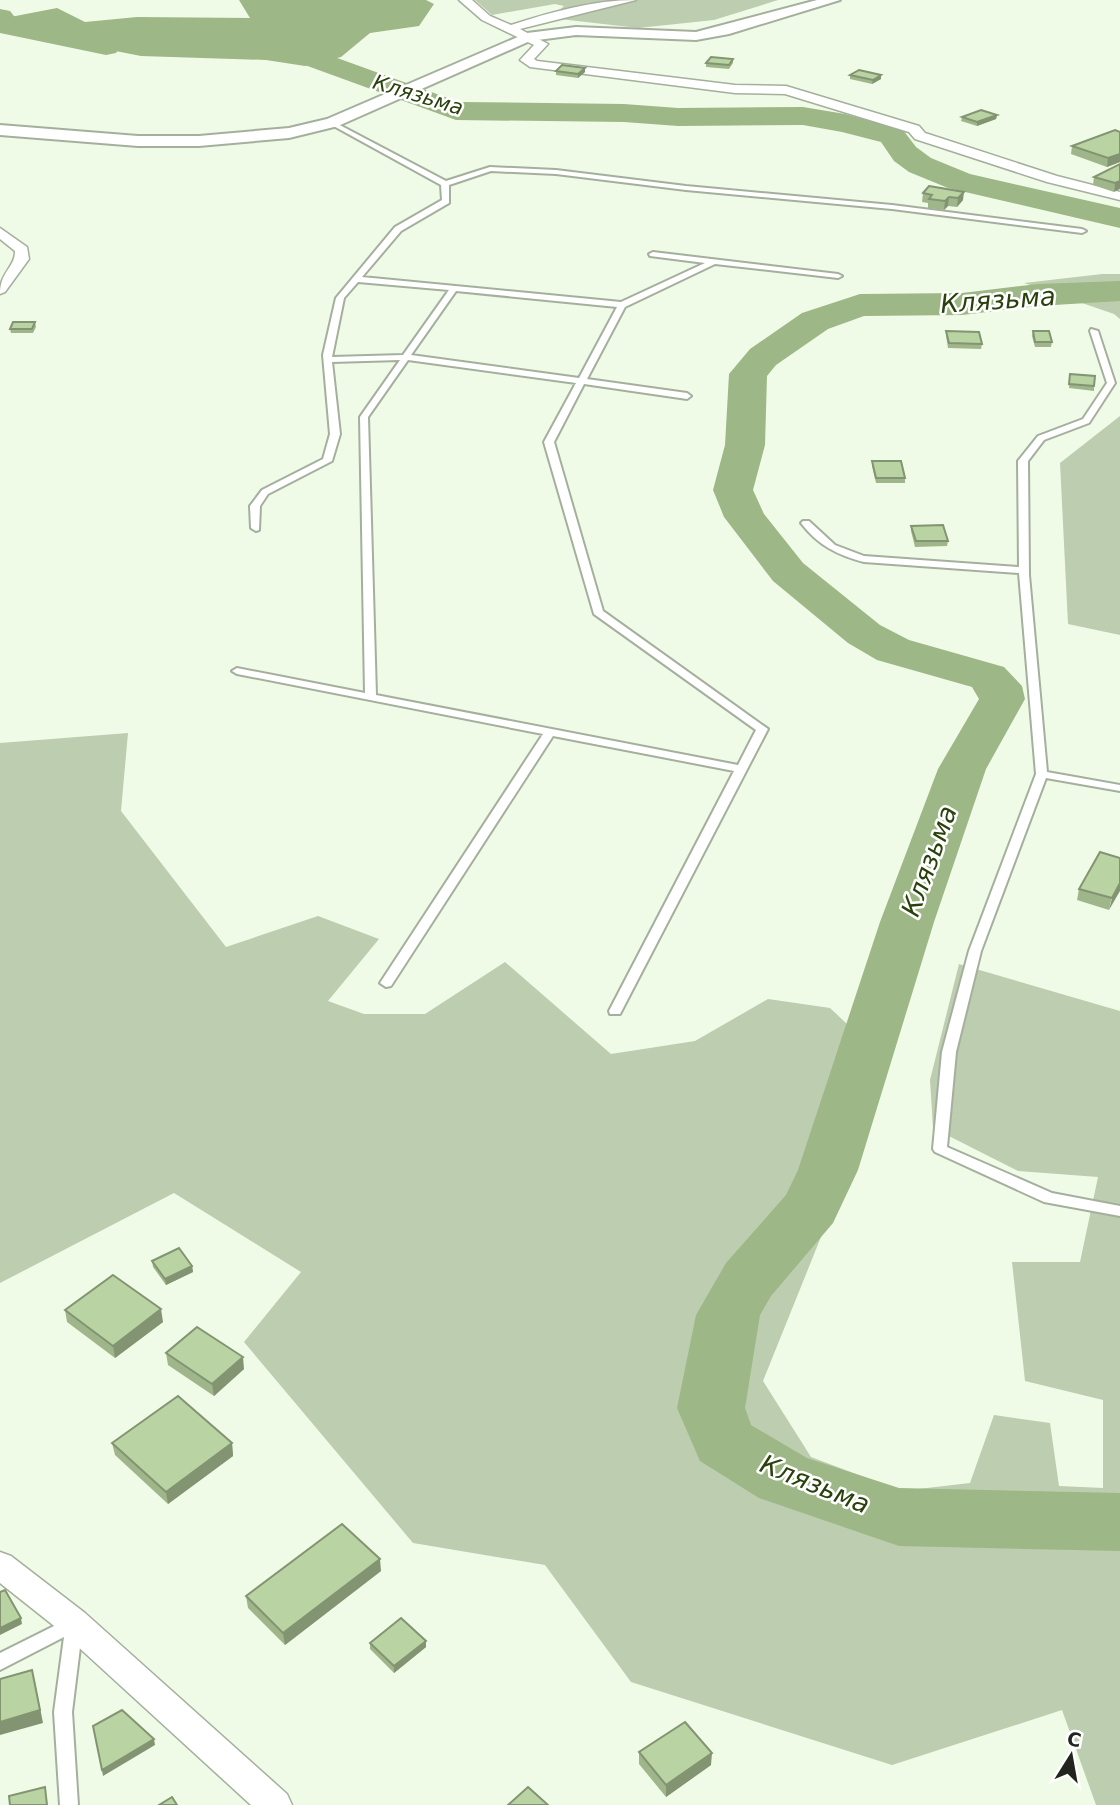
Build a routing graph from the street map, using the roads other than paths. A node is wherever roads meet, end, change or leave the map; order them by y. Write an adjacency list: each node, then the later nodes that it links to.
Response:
1 (465, 0): 4 (street)
2 (630, 0): 4 (street)
3 (833, 0): 5 (street)
4 (510, 29): 5 (street)
5 (527, 37): 6 (street); 9 (street)
6 (332, 123): 7 (street); 8 (lane)
7 (0, 130)
8 (445, 184): 10 (lane); 15 (lane)
9 (1120, 196)
10 (1082, 231)
11 (0, 232): 17 (street)
12 (653, 254): 13 (lane)
13 (714, 261): 14 (lane); 18 (lane)
14 (838, 275)
15 (356, 279): 16 (lane); 21 (lane)
16 (454, 288): 18 (lane); 20 (lane)
17 (0, 289)
18 (622, 305): 22 (lane)
19 (1094, 331): 26 (lane)
20 (406, 357): 21 (lane); 22 (lane); 28 (lane)
21 (328, 360): 25 (lane)
22 (583, 379): 23 (lane); 30 (lane)
23 (688, 396)
24 (806, 523): 26 (lane)
25 (256, 528)
26 (1024, 570): 31 (lane)
27 (237, 671): 28 (lane)
28 (371, 697): 29 (lane)
29 (549, 733): 30 (lane); 33 (lane)
30 (741, 769): 34 (lane)
31 (1042, 774): 32 (lane); 35 (lane)
32 (1120, 788)
33 (386, 983)
34 (615, 1011)
35 (1120, 1211)
36 (0, 1565): 37 (street)
37 (74, 1623): 38 (lane); 39 (lane); 40 (street)
38 (0, 1662)
39 (69, 1805)
40 (275, 1805)

